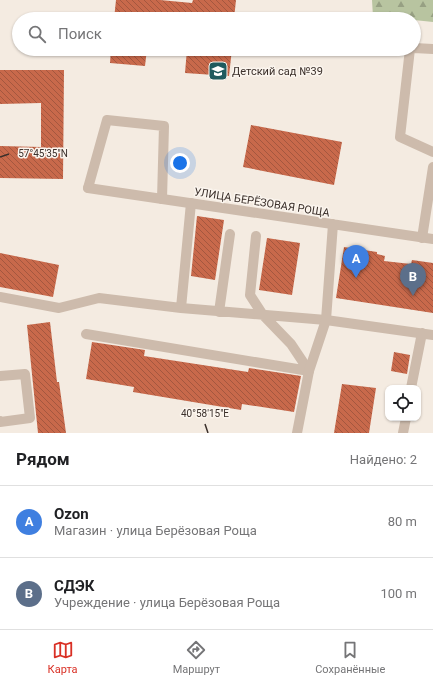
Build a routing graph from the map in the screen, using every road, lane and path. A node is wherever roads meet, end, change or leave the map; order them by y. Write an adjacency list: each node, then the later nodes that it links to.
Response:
1 (421, 48): 2 (street)
2 (433, 49)
3 (409, 56): 4 (street)
4 (433, 152)
5 (433, 167): 11 (street)
6 (162, 199): 6 (street, УЛИЦА БЕРЁЗОВАЯ РОЩА); 7 (street, УЛИЦА БЕРЁЗОВАЯ РОЩА)
7 (191, 203): 8 (street, УЛИЦА БЕРЁЗОВАЯ РОЩА); 14 (street)
8 (333, 224): 11 (street, УЛИЦА БЕРЁЗОВАЯ РОЩА); 17 (street)
9 (230, 234): 15 (street)
10 (256, 236): 16 (street)
11 (422, 238): 12 (street, УЛИЦА БЕРЁЗОВАЯ РОЩА)
12 (433, 239)
13 (0, 297): 14 (street)
14 (181, 308): 15 (street)
15 (219, 312): 16 (street)
16 (264, 315): 17 (street); 21 (street)
17 (326, 320): 18 (street); 21 (street)
18 (422, 333): 20 (street); 23 (street)
19 (86, 334): 21 (street)
20 (433, 335)
21 (309, 371): 26 (street)
22 (0, 376): 24 (street)
23 (412, 385)
24 (0, 421)
25 (405, 421): 27 (street)
26 (297, 433)
27 (403, 433)

